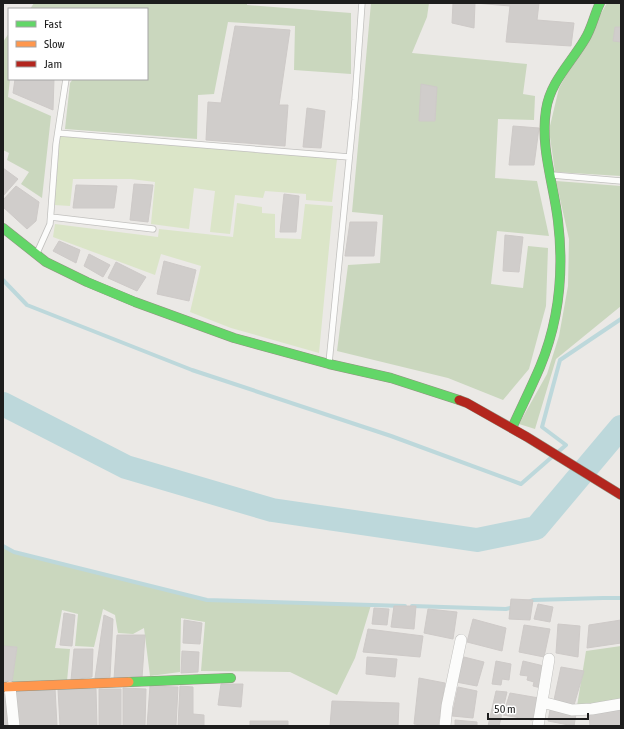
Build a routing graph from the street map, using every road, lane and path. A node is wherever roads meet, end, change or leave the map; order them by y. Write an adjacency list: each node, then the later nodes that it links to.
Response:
1 (362, 3): 5 (lane)
2 (600, 3): 6 (street)
3 (66, 80): 4 (lane)
4 (58, 133): 5 (lane); 8 (lane)
5 (349, 157): 12 (lane)
6 (550, 175): 7 (lane); 13 (street)
7 (621, 181)
8 (51, 217): 10 (lane); 11 (lane)
9 (3, 228): 11 (street)
10 (153, 229)
11 (36, 255): 12 (street)
12 (329, 364): 13 (street)
13 (512, 428): 14 (street)
14 (621, 495)
15 (462, 640): 22 (street)
16 (549, 659): 19 (street)
17 (231, 678): 18 (street)
18 (7, 687): 21 (street)
19 (542, 702): 20 (street); 23 (street)
20 (621, 704)
21 (14, 726)
22 (445, 726)
23 (538, 726)

